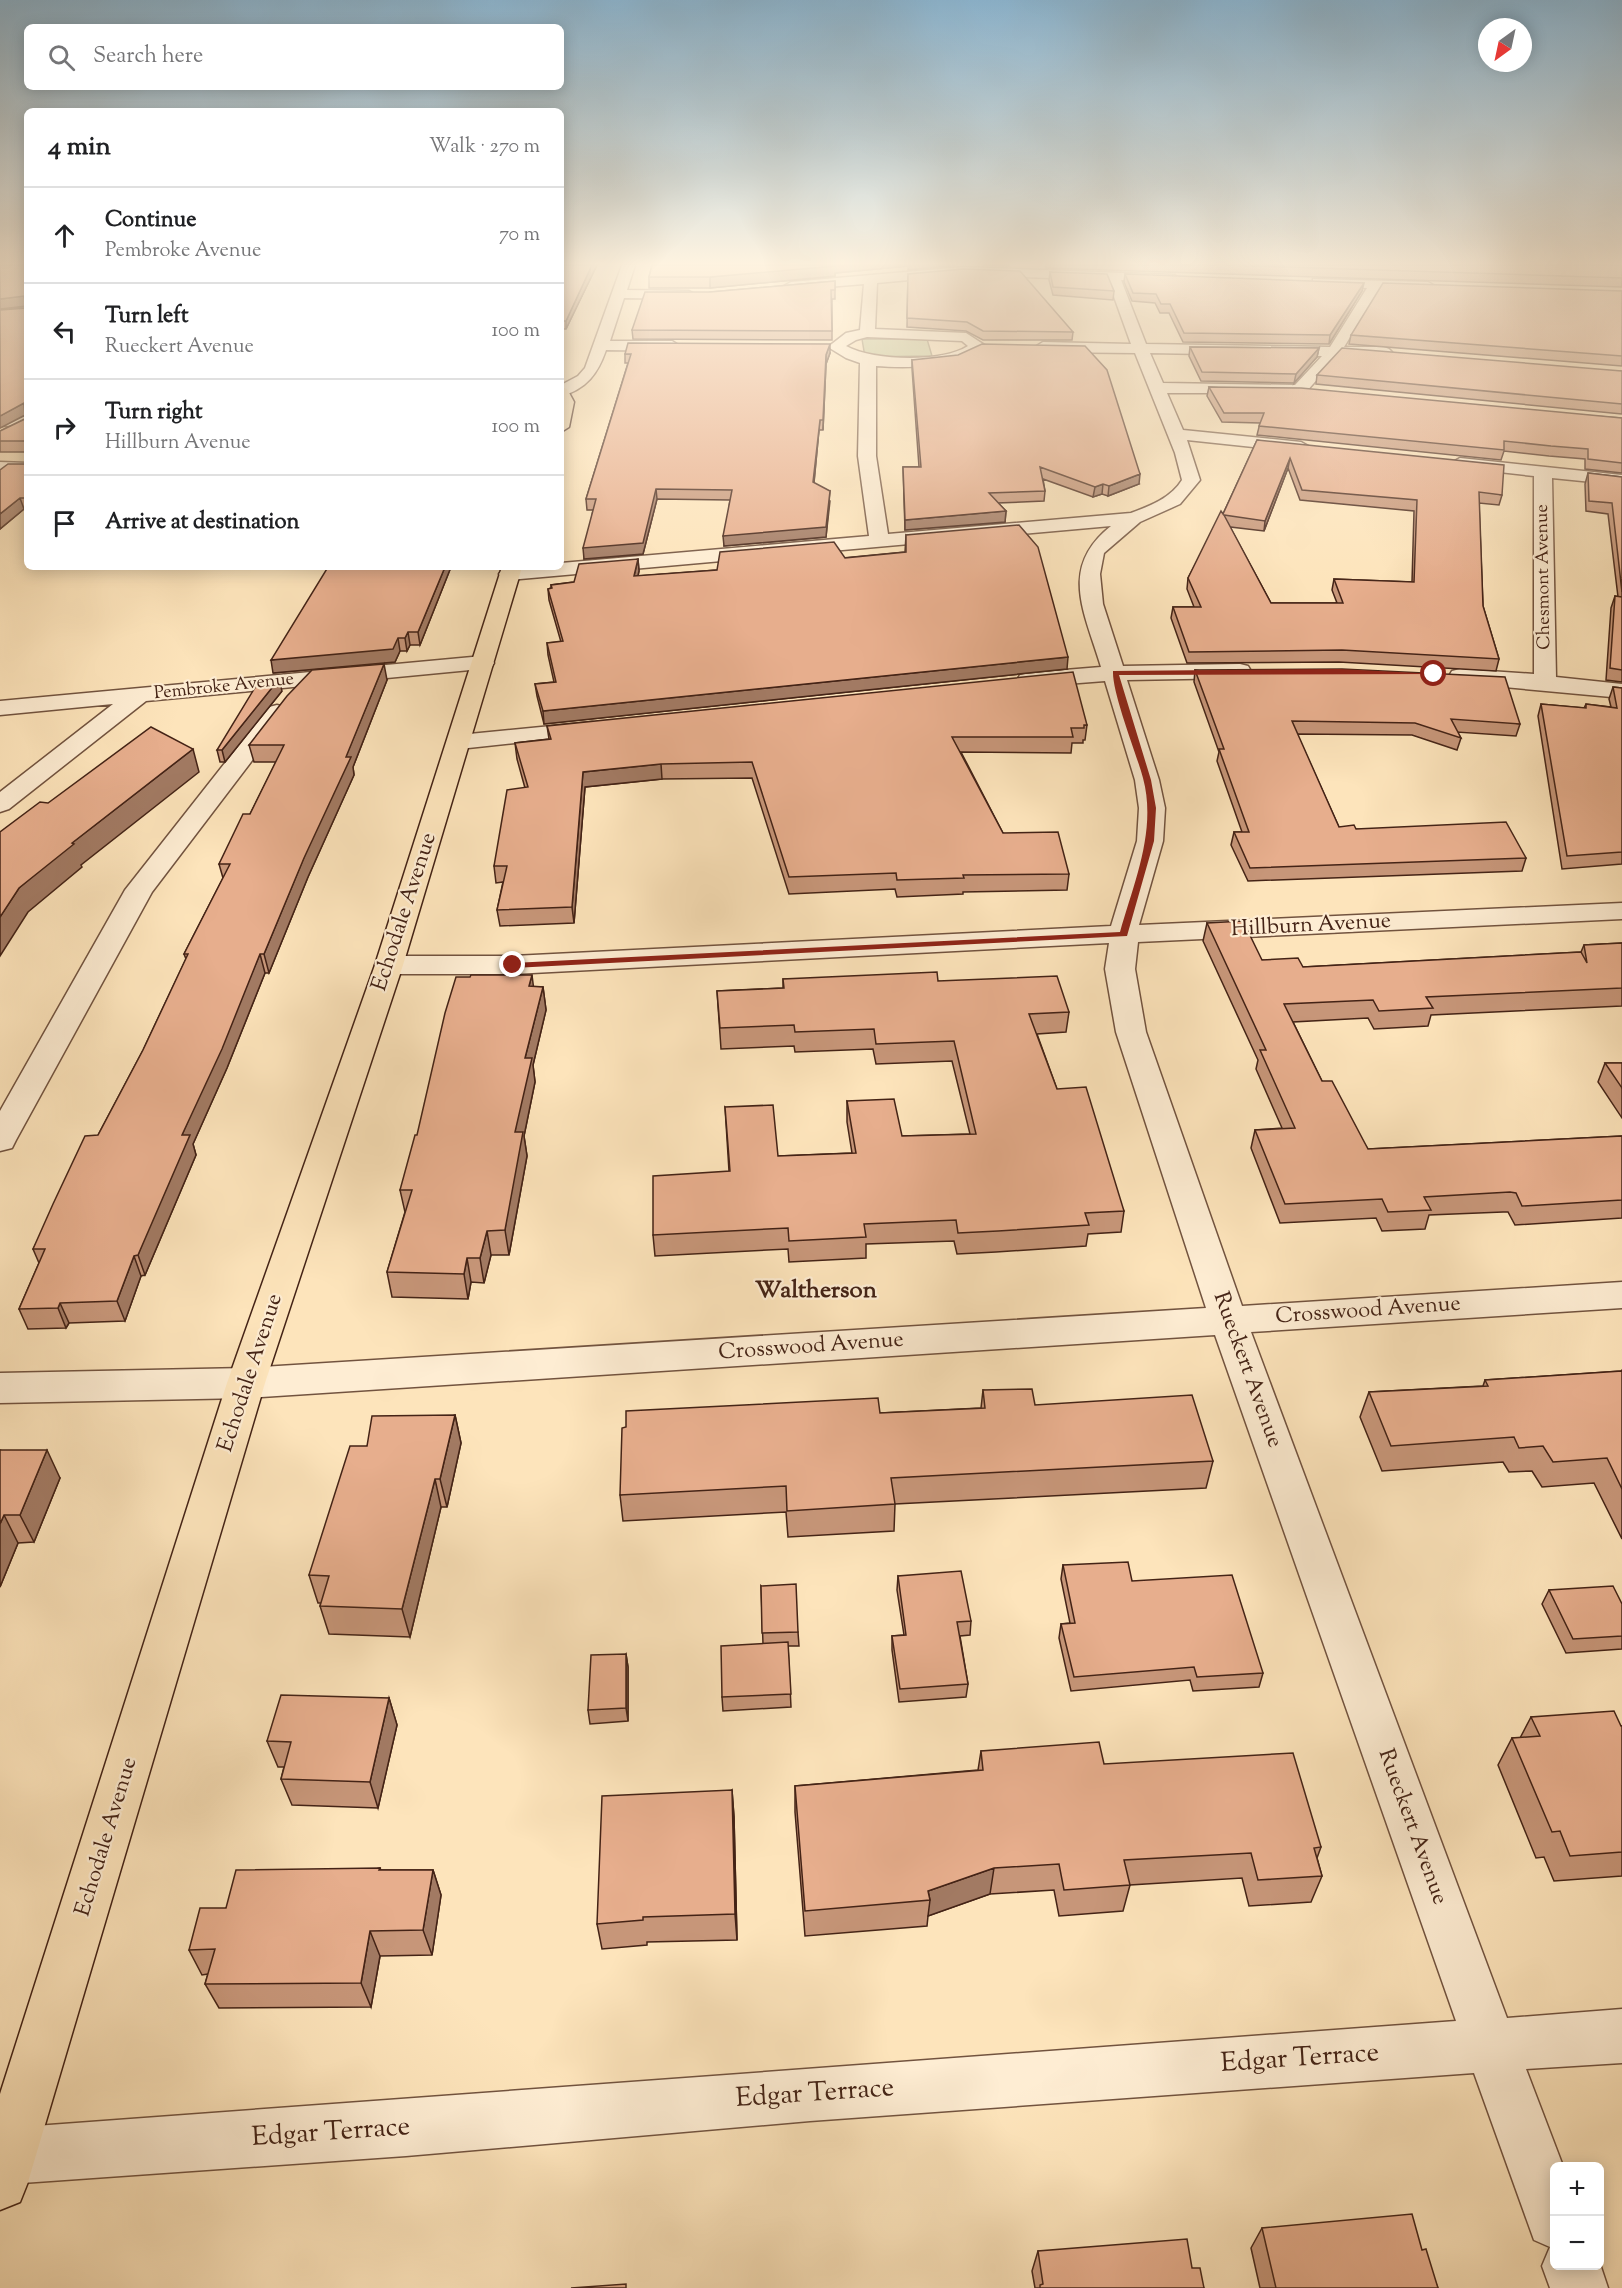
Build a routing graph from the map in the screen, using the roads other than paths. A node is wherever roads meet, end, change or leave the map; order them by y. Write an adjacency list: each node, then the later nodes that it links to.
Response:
1 (589, 372): 6 (street)
2 (868, 372): 23 (street)
3 (1149, 372): 5 (street)
4 (1315, 372): 7 (street)
5 (1156, 388): 7 (street); 14 (street)
6 (564, 389)
7 (1299, 390): 8 (street)
8 (1322, 392)
9 (564, 398): 10 (main road)
10 (564, 412)
11 (0, 421): 12 (street)
12 (24, 421)
13 (24, 423): 15 (street)
14 (1176, 434): 16 (street); 22 (street)
15 (0, 438)
16 (1318, 448)
17 (1448, 462): 20 (street)
18 (0, 467): 19 (street)
19 (24, 468)
20 (1543, 471): 21 (street); 31 (street, Chesmont Avenue)
21 (1622, 480)
22 (1133, 518): 23 (street); 28 (street, Rueckert Avenue)
23 (879, 541): 24 (street)
24 (564, 567)
25 (511, 571): 26 (main road, Echodale Avenue)
26 (483, 663): 30 (street, Pembroke Avenue); 37 (main road, Echodale Avenue)
27 (1260, 671): 28 (street)
28 (1115, 673): 32 (street); 40 (street, Rueckert Avenue)
29 (1434, 674): 31 (street)
30 (309, 678): 34 (street, Pembroke Avenue); 42 (street)
31 (1545, 682): 33 (street)
32 (1007, 683)
33 (1622, 691)
34 (138, 696): 35 (street, Pembroke Avenue); 38 (street)
35 (0, 708)
36 (615, 727): 37 (street)
37 (459, 742): 41 (main road, Echodale Avenue)
38 (0, 804)
39 (1622, 911): 40 (street, Hillburn Avenue)
40 (1124, 934): 41 (street, Hillburn Avenue); 44 (street, Rueckert Avenue)
41 (389, 965): 45 (main road, Echodale Avenue)
42 (0, 1140)
43 (1622, 1295): 44 (street, Crosswood Avenue)
44 (1228, 1320): 45 (street, Crosswood Avenue); 48 (street, Rueckert Avenue)
45 (246, 1383): 46 (street, Crosswood Avenue); 49 (main road, Echodale Avenue)
46 (0, 1388)
47 (1622, 2036): 48 (street, Edgar Terrace)
48 (1491, 2045): 49 (street, Edgar Terrace); 50 (street, Rueckert Avenue)
49 (4, 2169)
50 (1553, 2216)
51 (1573, 2270): 52 (street)
52 (1579, 2288)

